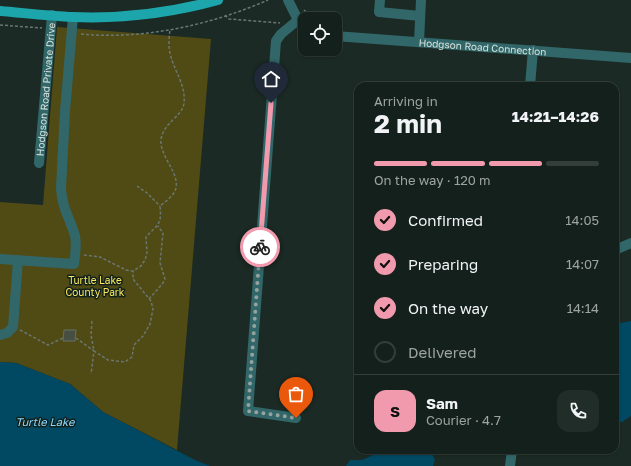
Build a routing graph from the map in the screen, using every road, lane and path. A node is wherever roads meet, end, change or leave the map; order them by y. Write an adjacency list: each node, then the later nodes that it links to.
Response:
1 (218, 0): 13 (main road)
2 (268, 0): 10 (path)
3 (288, 0): 11 (street)
4 (380, 0): 12 (street)
5 (422, 0): 12 (street)
6 (303, 9): 8 (path)
7 (0, 11): 9 (main road)
8 (306, 12)
9 (52, 15): 13 (main road); 25 (street, Hodgson Road Private Drive)
10 (225, 15): 14 (path); 18 (path)
11 (298, 16)
12 (420, 16): 21 (street)
13 (73, 17): 31 (street)
14 (282, 23)
15 (0, 25): 17 (path)
16 (298, 25): 43 (street)
17 (48, 29)
18 (170, 29): 19 (path); 27 (path)
19 (79, 33)
20 (342, 37): 21 (street, Hodgson Road Connection)
21 (418, 42): 22 (street, Hodgson Road Connection)
22 (533, 50): 23 (street, Hodgson Road Connection); 24 (street)
23 (631, 58)
24 (530, 82)
25 (39, 163)
26 (137, 186): 27 (path)
27 (160, 206): 28 (path)
28 (158, 226): 34 (path); 35 (path)
29 (631, 243): 30 (street)
30 (619, 248)
31 (75, 255): 33 (street); 34 (path)
32 (0, 259): 33 (street)
33 (18, 260): 37 (street)
34 (133, 271): 35 (path)
35 (149, 299): 41 (path)
36 (92, 321): 41 (path)
37 (13, 327): 38 (street); 39 (path)
38 (0, 335)
39 (64, 338)
40 (76, 338): 41 (path)
41 (94, 351): 42 (path)
42 (91, 374)
43 (296, 418)
44 (512, 454): 45 (street)
45 (510, 466)

